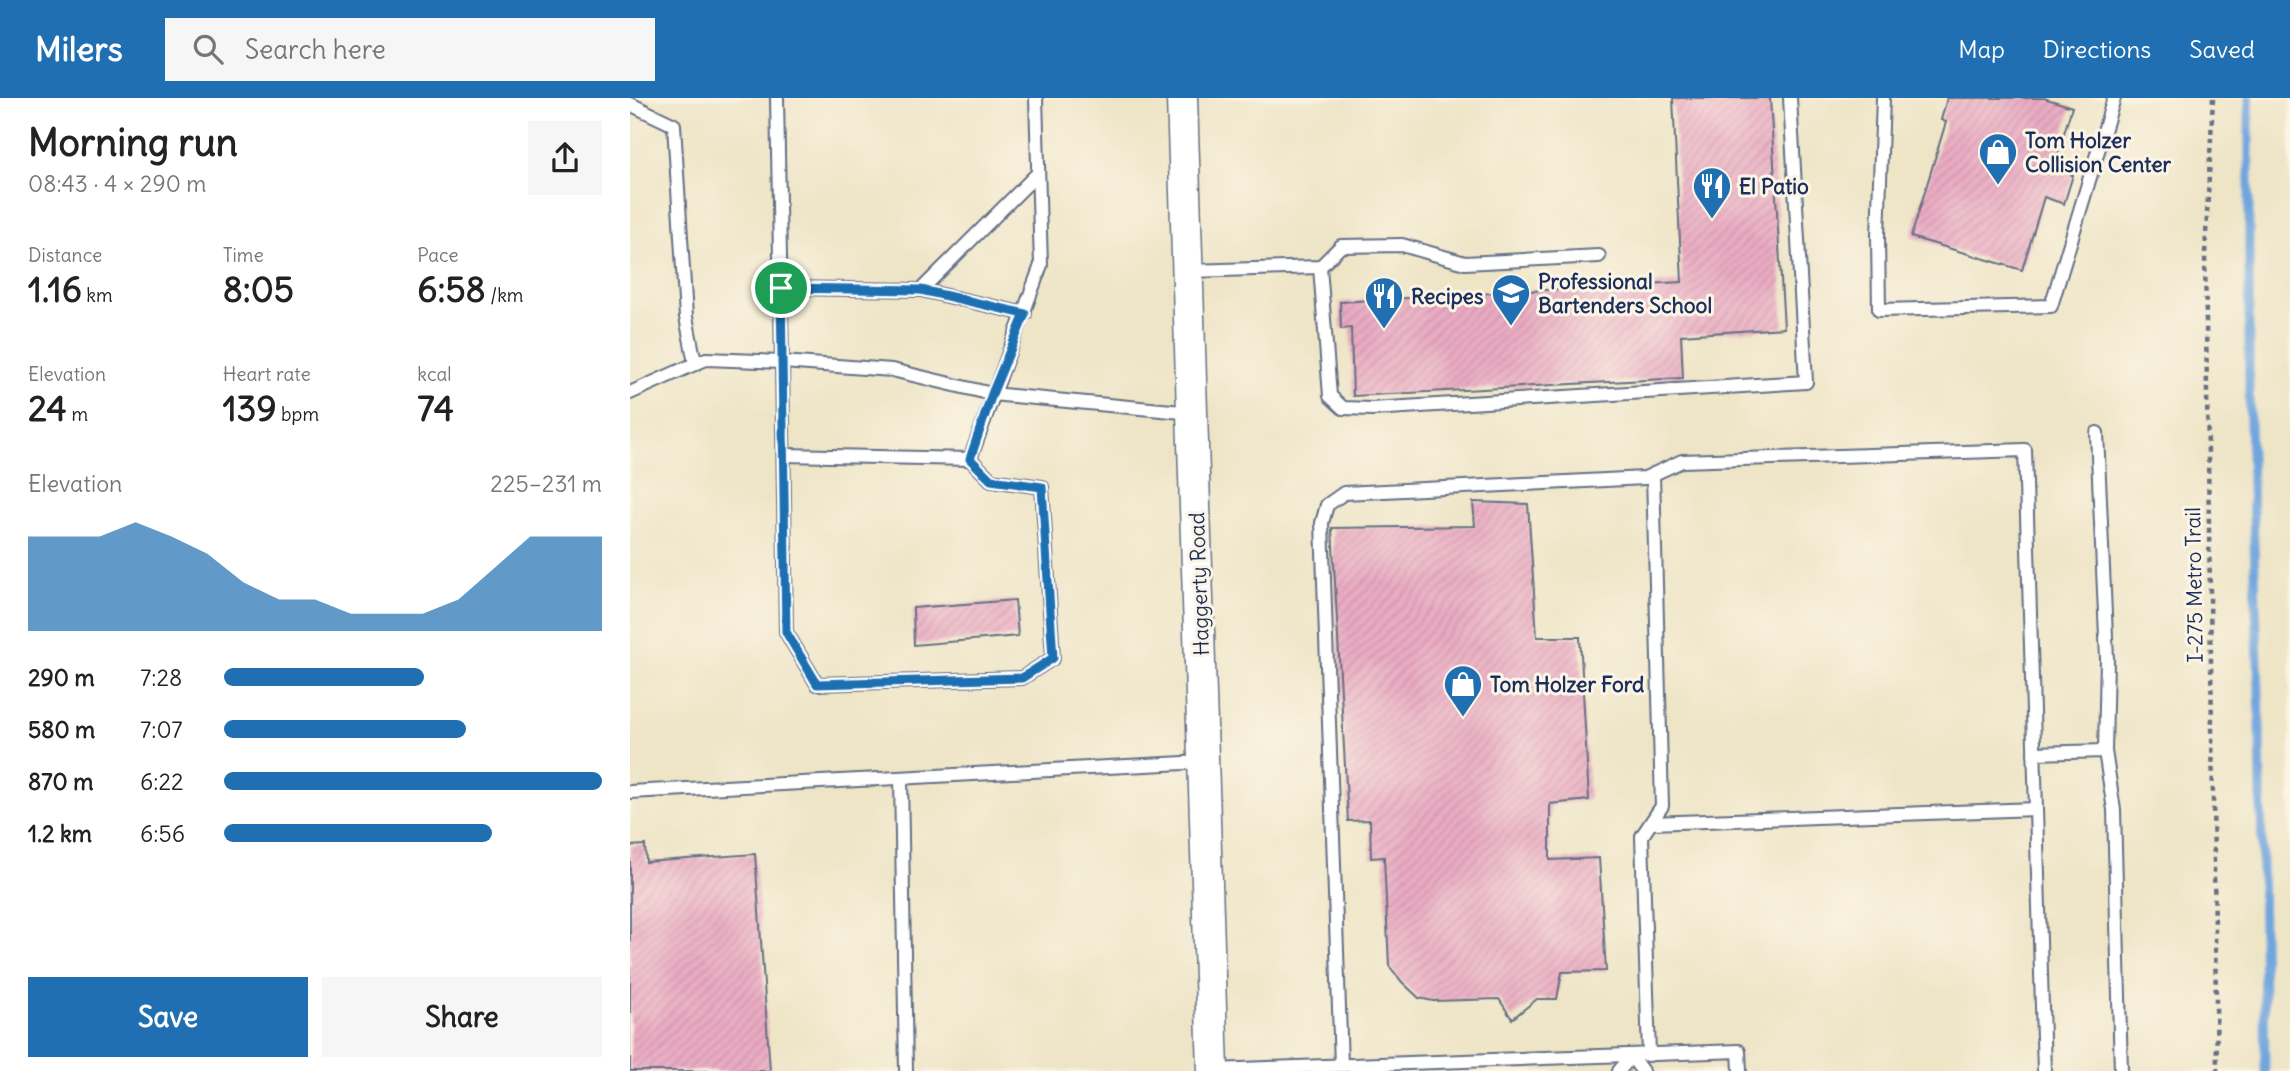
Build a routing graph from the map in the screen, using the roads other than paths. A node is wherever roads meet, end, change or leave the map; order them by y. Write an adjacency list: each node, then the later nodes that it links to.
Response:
1 (777, 98): 12 (lane)
2 (1035, 98): 8 (lane)
3 (1182, 98): 11 (street, Haggerty Road)
4 (1790, 98): 10 (lane)
5 (1883, 98): 6 (lane)
6 (2114, 98)
7 (630, 104): 16 (lane)
8 (1038, 173): 13 (lane); 14 (lane)
9 (1599, 257): 10 (lane)
10 (1321, 267): 11 (lane)
11 (1188, 271): 19 (street, Haggerty Road)
12 (781, 288): 13 (lane); 15 (lane)
13 (921, 290): 14 (lane)
14 (1025, 314): 18 (lane)
15 (782, 362): 16 (lane); 18 (lane); 21 (lane)
16 (695, 363): 17 (lane)
17 (630, 393)
18 (992, 394): 19 (lane); 22 (lane)
19 (1193, 413): 26 (street, Haggerty Road)
20 (2097, 433): 24 (lane)
21 (784, 455): 22 (lane); 22 (lane)
22 (970, 459)
23 (1653, 474): 25 (lane); 30 (lane); 33 (lane)
24 (2105, 751): 25 (lane); 43 (lane)
25 (2034, 753): 29 (lane)
26 (1205, 762): 27 (lane); 38 (street, Haggerty Road)
27 (901, 778): 28 (lane); 37 (lane)
28 (630, 792)
29 (2036, 809): 30 (lane); 42 (lane)
30 (1651, 823): 31 (lane)
31 (1649, 1055): 32 (lane); 41 (lane)
32 (1631, 1056): 34 (lane); 39 (lane); 40 (lane)
33 (1341, 1065): 36 (lane); 38 (lane)
34 (1537, 1065): 35 (lane)
35 (1448, 1067): 36 (lane)
36 (1372, 1069)
37 (906, 1071)
38 (1213, 1071)
39 (1619, 1071)
40 (1642, 1071)
41 (1740, 1071)
42 (2044, 1071)
43 (2121, 1071)

